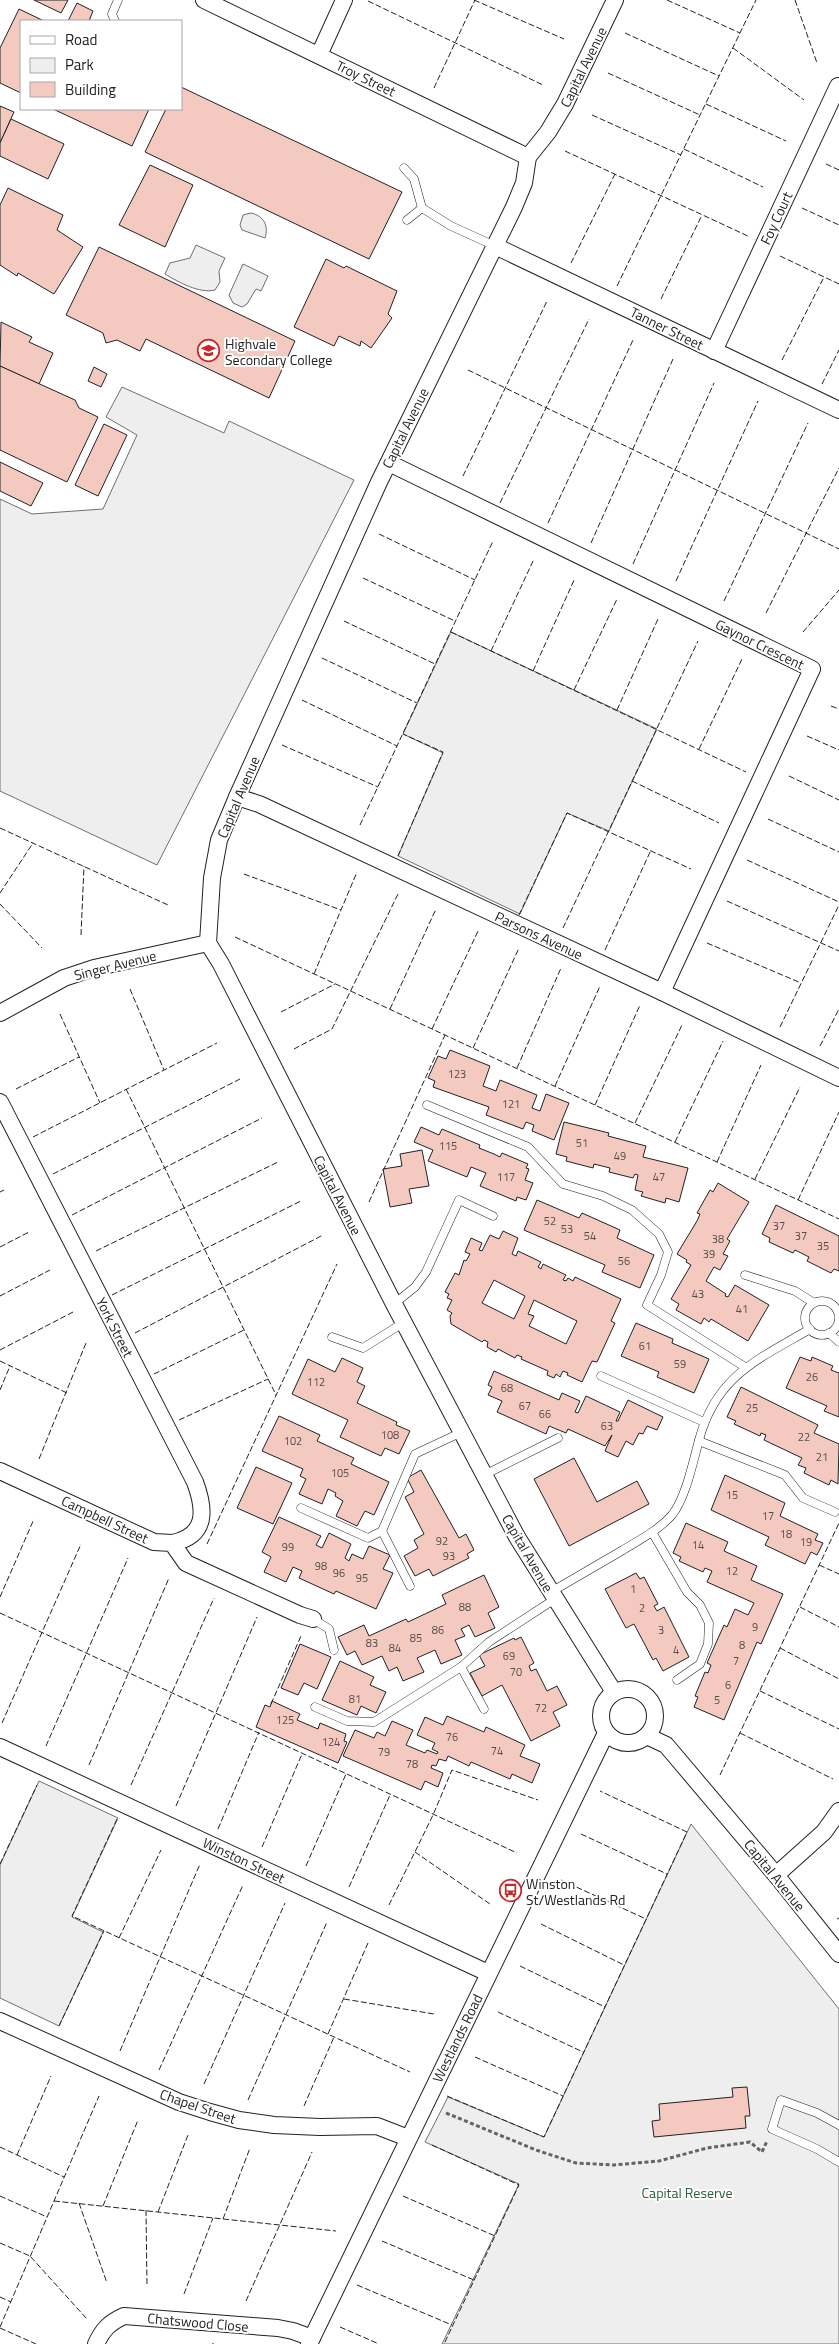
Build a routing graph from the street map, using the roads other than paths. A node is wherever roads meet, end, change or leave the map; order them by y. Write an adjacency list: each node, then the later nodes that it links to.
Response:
1 (118, 0): 5 (lane)
2 (204, 0): 6 (street, Troy Street)
3 (344, 0): 6 (street)
4 (615, 0): 8 (street, Capital Avenue)
5 (115, 20)
6 (319, 55): 8 (street, Troy Street)
7 (838, 86): 13 (street, Foy Court)
8 (528, 157): 12 (street, Capital Avenue)
9 (404, 168): 10 (lane)
10 (422, 208): 11 (lane); 12 (lane)
11 (407, 220)
12 (495, 246): 13 (street, Tanner Street); 15 (street, Capital Avenue)
13 (714, 351): 14 (street, Tanner Street)
14 (839, 410)
15 (388, 462): 16 (street, Capital Avenue); 18 (street, Gaynor Crescent)
16 (237, 797): 17 (street, Capital Avenue); 18 (street, Parsons Avenue)
17 (208, 943): 19 (street, Singer Avenue); 26 (street, Capital Avenue)
18 (662, 992): 20 (street, Parsons Avenue)
19 (0, 1013)
20 (839, 1078)
21 (0, 1102): 44 (street, York Street)
22 (427, 1105): 32 (lane)
23 (493, 1216): 26 (lane)
24 (745, 1275): 25 (lane)
25 (814, 1303): 28 (lane); 29 (lane)
26 (394, 1304): 27 (street, Capital Avenue)
27 (404, 1323): 30 (lane); 35 (street, Capital Avenue)
28 (810, 1329): 29 (lane); 32 (lane)
29 (828, 1333): 31 (lane)
30 (332, 1337)
31 (839, 1342)
32 (745, 1367): 34 (lane)
33 (601, 1376): 34 (lane)
34 (704, 1422): 37 (lane)
35 (462, 1432): 39 (street, Capital Avenue); 42 (lane)
36 (558, 1438): 39 (lane)
37 (699, 1441): 41 (lane); 43 (lane)
38 (0, 1470): 44 (street, Campbell Street)
39 (484, 1475): 46 (street, Capital Avenue)
40 (301, 1508): 42 (lane)
41 (835, 1512)
42 (382, 1532): 45 (lane)
43 (652, 1532): 46 (lane); 50 (lane)
44 (172, 1543): 47 (street)
45 (410, 1586)
46 (553, 1596): 49 (lane); 51 (street, Capital Avenue)
47 (313, 1619): 48 (lane)
48 (334, 1650)
49 (461, 1667): 52 (lane); 53 (lane)
50 (677, 1680)
51 (614, 1692): 54 (street); 55 (street)
52 (315, 1707)
53 (484, 1709)
54 (606, 1733): 55 (street); 60 (street, Westlands Road)
55 (647, 1736): 58 (street, Capital Avenue)
56 (0, 1746): 60 (street, Winston Street)
57 (839, 1811): 58 (street)
58 (776, 1875): 59 (street, Capital Avenue)
59 (839, 1954)
60 (488, 1973): 63 (street, Westlands Road)
61 (0, 2021): 63 (street, Chapel Street)
62 (839, 2124): 64 (lane)
63 (408, 2138): 65 (street, Westlands Road)
64 (839, 2162)
65 (311, 2341): 66 (street, Chatswood Close)
66 (96, 2344)

